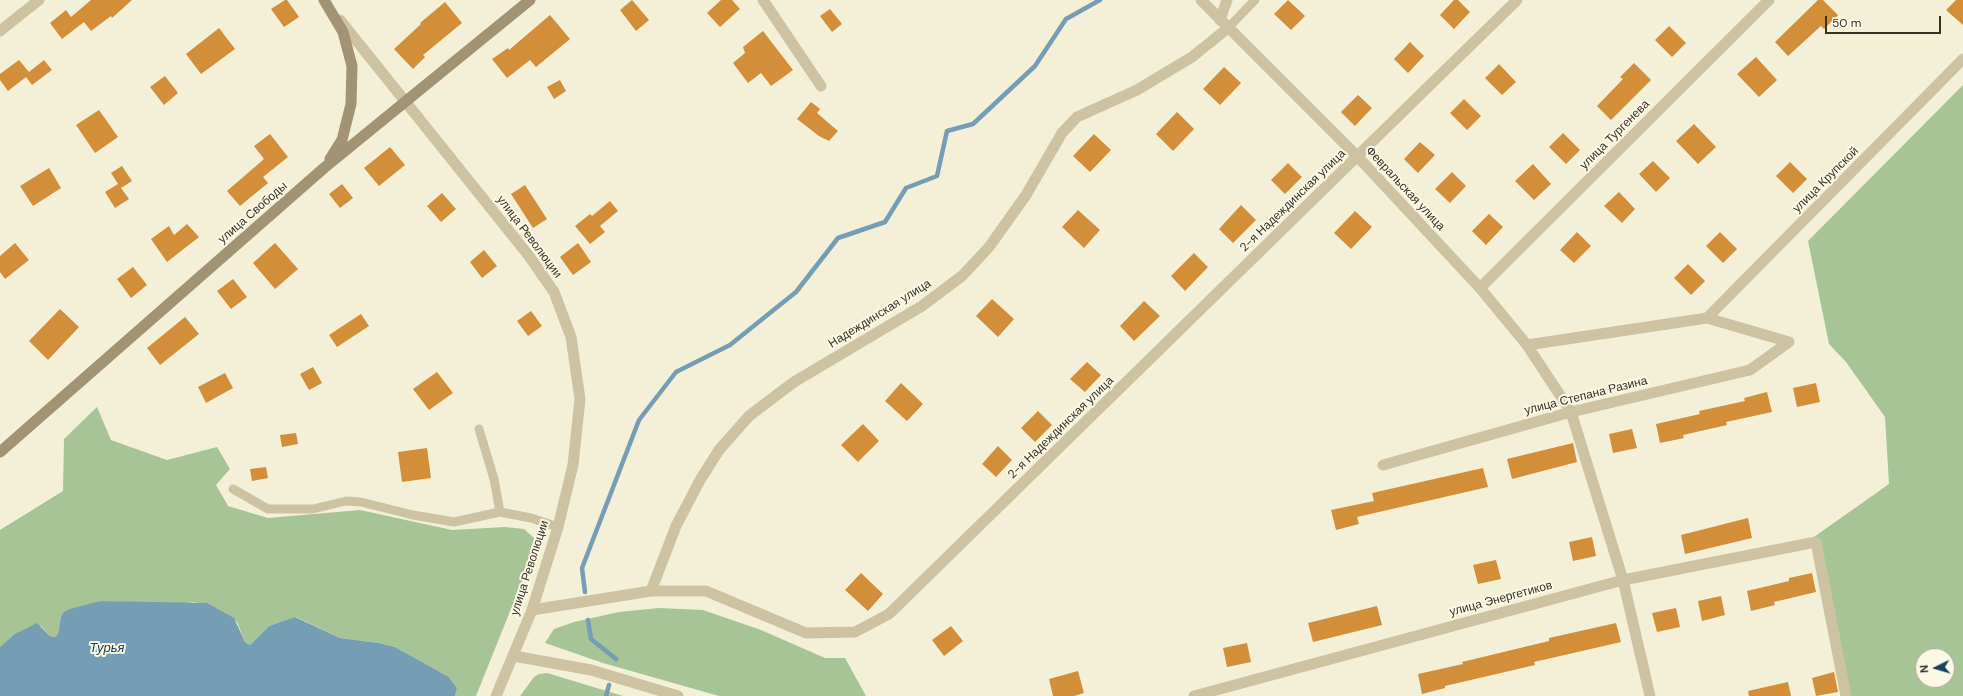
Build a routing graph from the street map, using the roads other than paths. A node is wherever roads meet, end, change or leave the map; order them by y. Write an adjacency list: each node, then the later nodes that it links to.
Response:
1 (39, 0): 11 (street)
2 (324, 0): 14 (street, улица Революции); 16 (main road)
3 (530, 0): 14 (main road, улица Свободы)
4 (763, 0): 13 (street)
5 (1201, 0): 10 (street, Февральская улица)
6 (1227, 0): 10 (street)
7 (1255, 0): 10 (lane)
8 (1517, 0): 15 (street, 2-я Надеждинская улица)
9 (1769, 0): 17 (street, улица Тургенева)
10 (1224, 24): 15 (street, Февральская улица); 28 (street, Надеждинская улица)
11 (0, 30)
12 (1963, 59): 18 (street, улица Крупской)
13 (821, 86)
14 (406, 102): 16 (main road, улица Свободы); 26 (street, улица Революции)
15 (1357, 156): 17 (street, Февральская улица); 28 (street, 2-я Надеждинская улица)
16 (324, 168): 22 (main road, улица Свободы)
17 (1480, 288): 19 (street, Февральская улица)
18 (1707, 318): 19 (street); 20 (street, улица Степана Разина)
19 (1527, 345): 20 (street, Февральская улица)
20 (1571, 412): 23 (street, улица Степана Разина); 27 (street, Февральская улица)
21 (479, 430): 25 (lane)
22 (0, 452)
23 (1383, 465)
24 (233, 489): 25 (lane)
25 (500, 512): 26 (lane)
26 (558, 527): 29 (street, улица Революции)
27 (1623, 580): 33 (street, улица Энергетиков); 34 (street, Февральская улица); 35 (street, улица Энергетиков)
28 (651, 591): 29 (street, 2-я Надеждинская улица)
29 (532, 610): 30 (street, улица Революции)
30 (514, 656): 31 (street, улица Революции); 32 (street)
31 (496, 696)
32 (678, 696)
33 (1195, 696)
34 (1650, 696)
35 (1846, 696)

